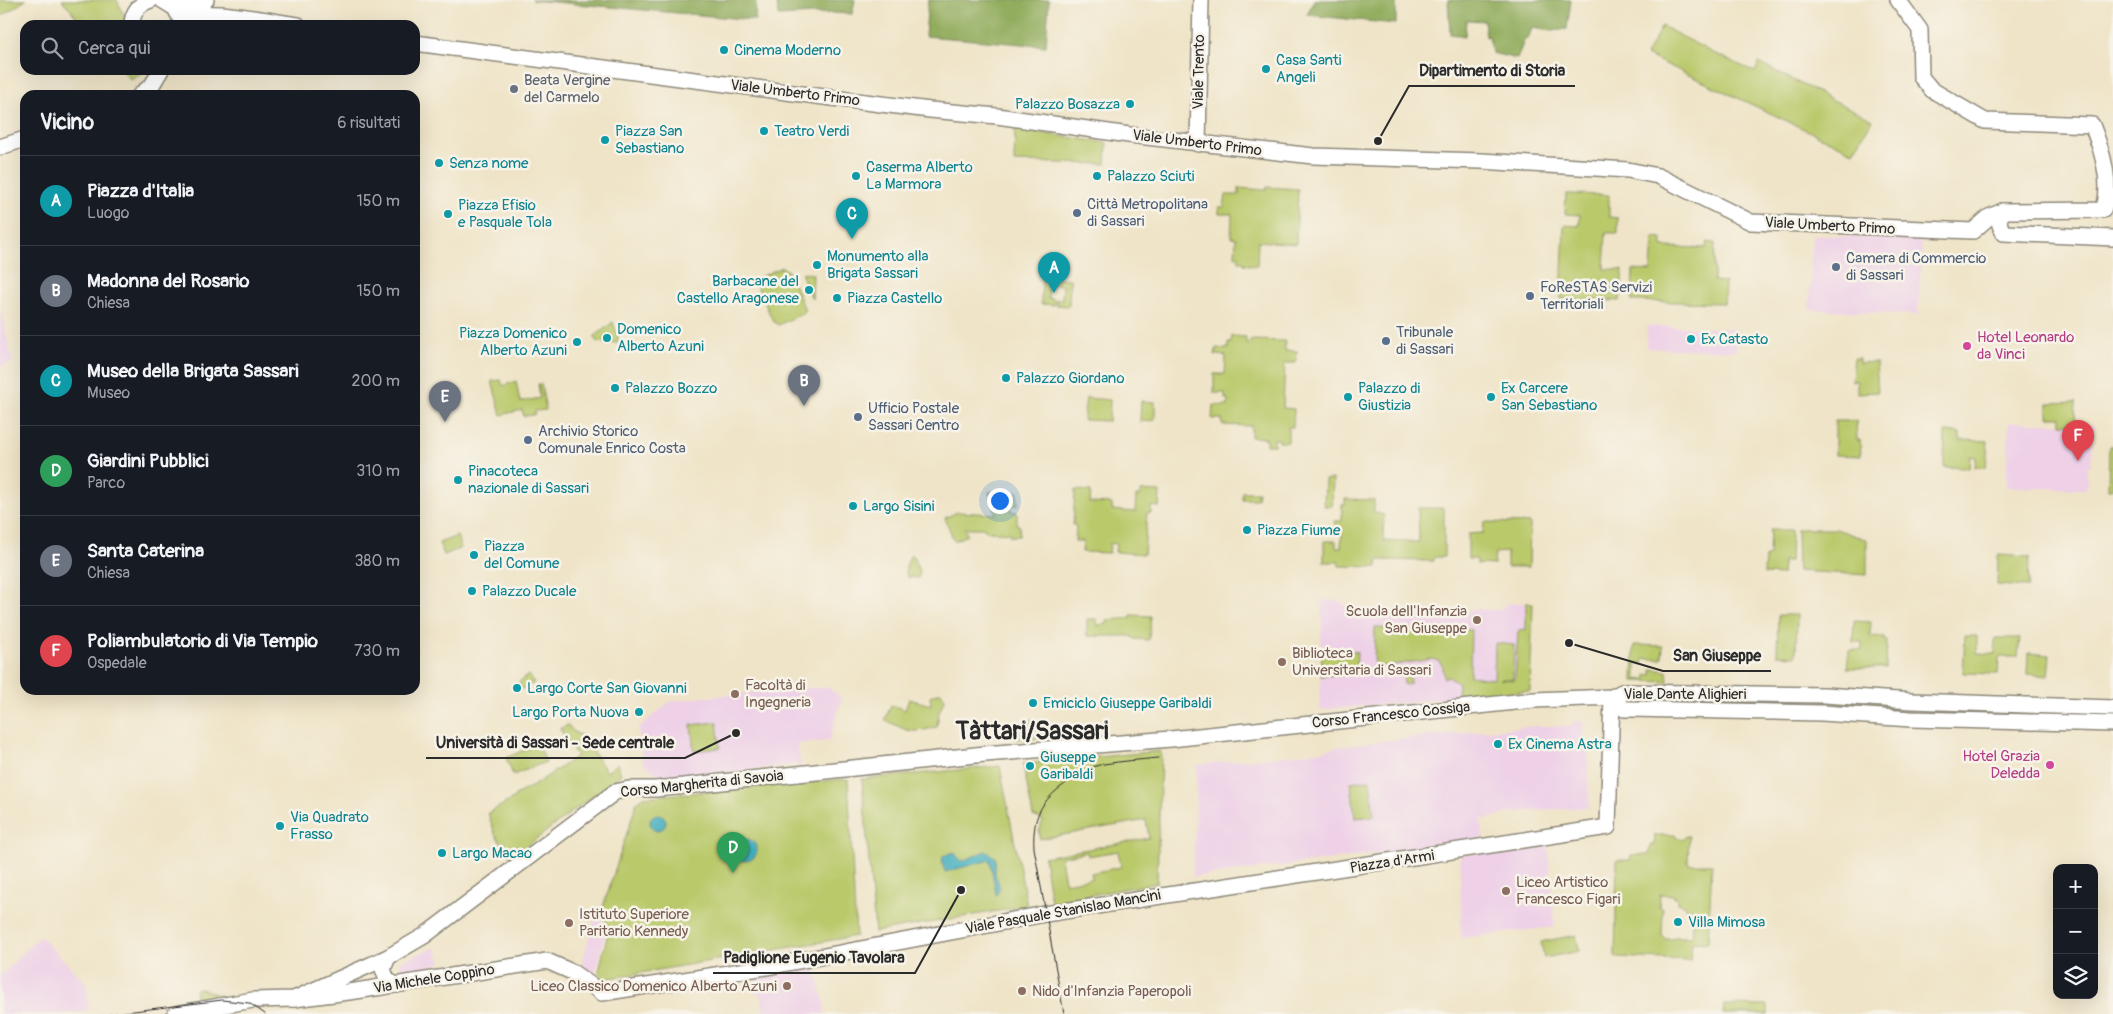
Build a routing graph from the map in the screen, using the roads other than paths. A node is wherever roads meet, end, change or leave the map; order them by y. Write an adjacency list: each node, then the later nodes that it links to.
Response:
1 (1201, 0): 12 (main road, Viale Trento)
2 (1898, 0): 14 (main road)
3 (205, 1): 4 (main road)
4 (168, 4): 5 (main road)
5 (178, 20)
6 (188, 20): 7 (main road)
7 (264, 20)
8 (420, 43): 12 (main road, Viale Umberto Primo)
9 (158, 75): 10 (main road)
10 (144, 90)
11 (20, 140): 13 (main road)
12 (1198, 144): 14 (main road, Viale Umberto Primo)
13 (0, 147)
14 (2003, 211): 15 (main road)
15 (2113, 238)
16 (1612, 697): 17 (main road, Viale Dante Alighieri); 18 (main road, Viale Dante Alighieri); 19 (main road, Corso Francesco Cossiga); 20 (main road, Piazza d'Armi)
17 (2113, 708)
18 (2113, 724)
19 (1171, 739): 21 (main road, Corso Margherita di Savoia)
20 (1177, 894): 22 (main road, Viale Pasquale Stanislao Mancini)
21 (388, 957): 23 (main road); 24 (main road, Corso Margherita di Savoia)
22 (572, 972): 23 (main road, Via Michele Coppino)
23 (396, 985): 24 (main road, Via Michele Coppino)
24 (294, 999): 25 (main road, Via Michele Coppino)
25 (176, 1014)

